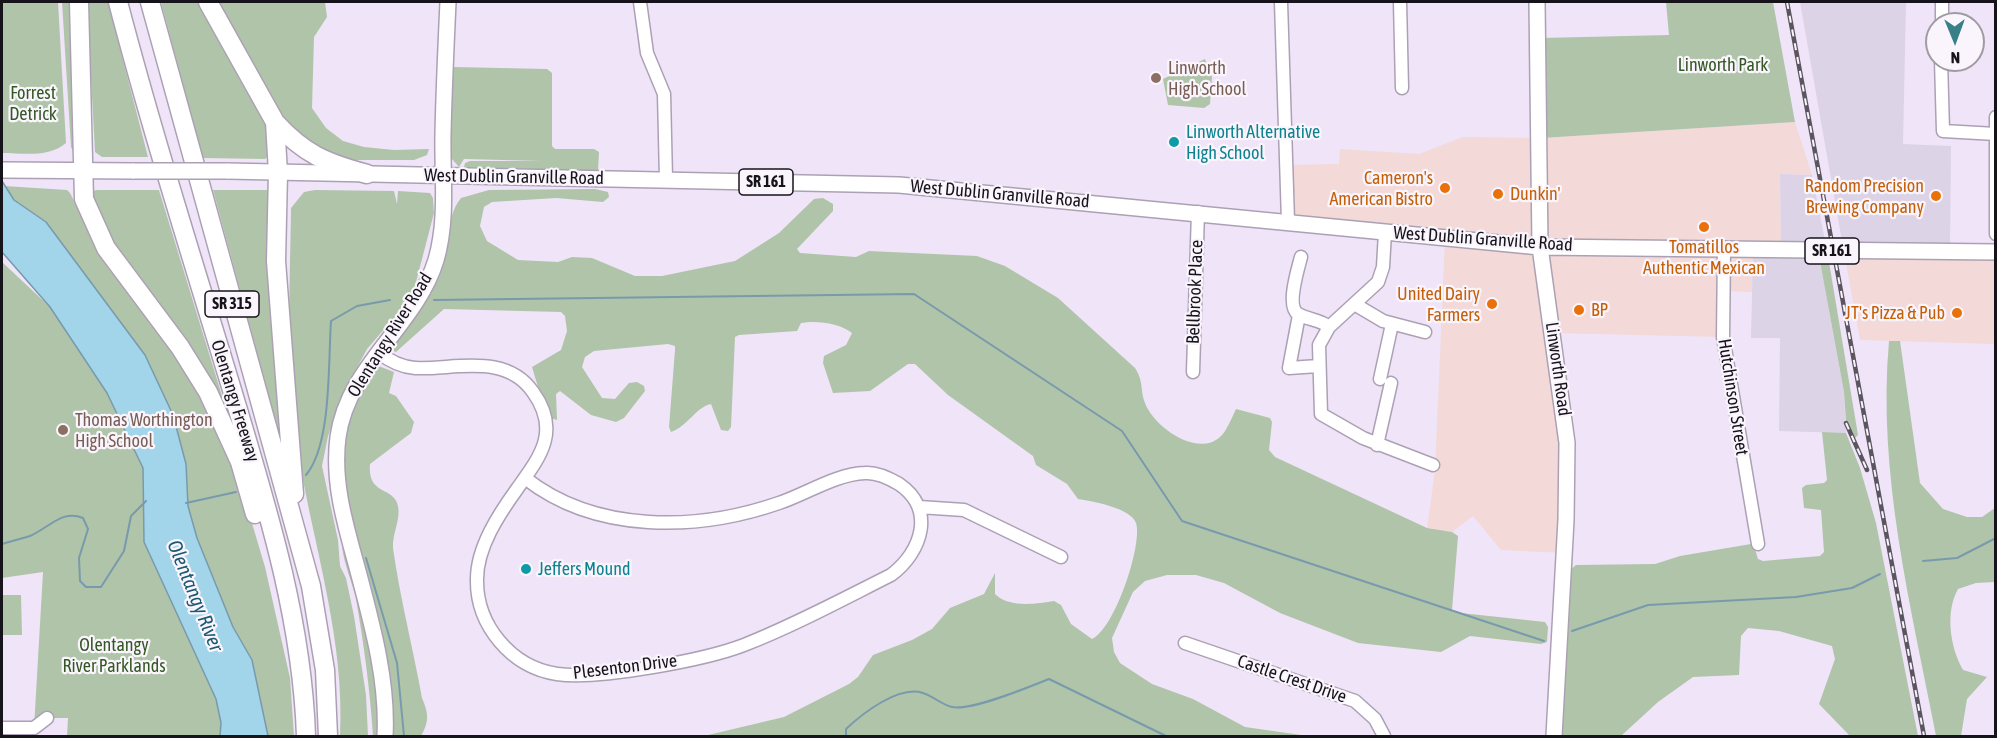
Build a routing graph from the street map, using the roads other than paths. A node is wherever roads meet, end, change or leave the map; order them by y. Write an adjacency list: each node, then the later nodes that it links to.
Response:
1 (79, 2): 16 (highway)
2 (118, 2): 45 (highway, Olentangy Freeway / SR 315)
3 (150, 2): 42 (highway, Olentangy Freeway / SR 315)
4 (208, 2): 13 (highway)
5 (447, 2): 19 (main road, Olentangy River Road)
6 (640, 2): 20 (street)
7 (1281, 2): 22 (street)
8 (1400, 2): 11 (street)
9 (1537, 2): 25 (main road, Linworth Road)
10 (1941, 72): 14 (street)
11 (1402, 88)
12 (1995, 117): 14 (street)
13 (275, 122): 17 (highway); 18 (highway)
14 (1995, 134): 24 (street)
15 (2, 171): 16 (main road, West Dublin Granville Road / SR 161)
16 (82, 171): 17 (main road, West Dublin Granville Road / SR 161, bridge); 45 (highway)
17 (278, 172): 18 (main road, West Dublin Granville Road / SR 161); 42 (highway)
18 (367, 174): 19 (main road, West Dublin Granville Road / SR 161)
19 (442, 176): 20 (main road, West Dublin Granville Road / SR 161); 35 (main road, Olentangy River Road)
20 (666, 179): 21 (main road, West Dublin Granville Road / SR 161)
21 (1198, 212): 22 (main road, West Dublin Granville Road / SR 161); 37 (street, Bellbrook Place)
22 (1288, 221): 23 (main road, West Dublin Granville Road / SR 161)
23 (1386, 232): 25 (main road, West Dublin Granville Road / SR 161); 30 (street)
24 (1995, 232): 27 (street)
25 (1540, 247): 26 (main road, West Dublin Granville Road / SR 161); 53 (main road, Linworth Road)
26 (1724, 249): 27 (main road, West Dublin Granville Road / SR 161); 43 (street, Hutchinson Street)
27 (1974, 252): 28 (main road, West Dublin Granville Road / SR 161)
28 (1995, 252)
29 (1301, 257): 31 (street)
30 (1356, 305): 32 (street); 33 (street)
31 (1299, 315): 33 (street); 36 (street)
32 (1392, 324): 34 (street); 38 (street)
33 (1329, 327): 36 (street)
34 (1425, 332)
35 (378, 352): 40 (street, Plesenton Drive); 51 (main road, Olentangy River Road)
36 (1318, 366): 38 (street)
37 (1193, 372)
38 (1377, 445): 39 (street)
39 (1433, 465)
40 (525, 478): 41 (street); 41 (street, Plesenton Drive)
41 (919, 507): 44 (street)
42 (295, 526): 50 (highway, Olentangy Freeway / SR 315)
43 (1758, 544)
44 (1061, 557)
45 (292, 611): 49 (highway, Olentangy Freeway / SR 315)
46 (1185, 643): 52 (street, Castle Crest Drive)
47 (47, 718): 48 (street)
48 (2, 728)
49 (306, 736)
50 (328, 736)
51 (385, 736)
52 (1384, 736)
53 (1554, 736)

